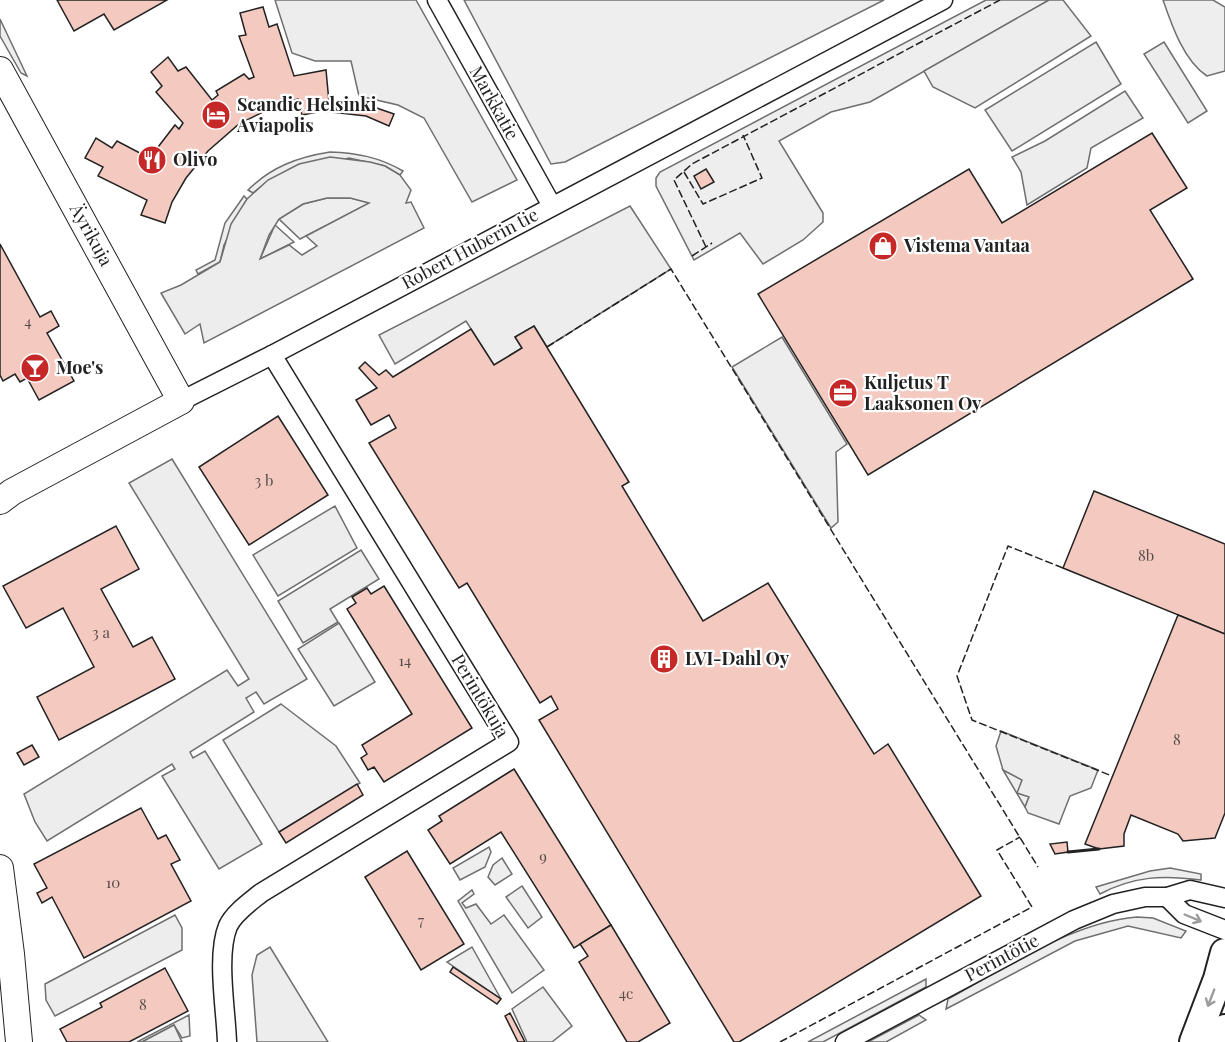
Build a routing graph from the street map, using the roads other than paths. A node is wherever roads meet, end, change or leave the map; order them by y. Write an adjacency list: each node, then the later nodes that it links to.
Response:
1 (437, 0): 4 (street, Markkatie)
2 (943, 0): 4 (street, Robert Huberin tie)
3 (0, 70): 6 (street, Äyrikuja)
4 (552, 206): 5 (street, Robert Huberin tie)
5 (272, 355): 6 (street, Robert Huberin tie); 15 (street, Perintökuja)
6 (181, 401): 7 (street, Robert Huberin tie)
7 (0, 501)
8 (0, 868): 14 (street)
9 (1167, 897): 10 (street, Perintötie); 11 (street, one-way to 11); 16 (street, Perintötie)
10 (1225, 898)
11 (1225, 930)
12 (1225, 953): 17 (main road, one-way to 17)
13 (1225, 1029): 18 (main road)
14 (19, 1042)
15 (227, 1042)
16 (845, 1042)
17 (1194, 1042)
18 (1220, 1042)

